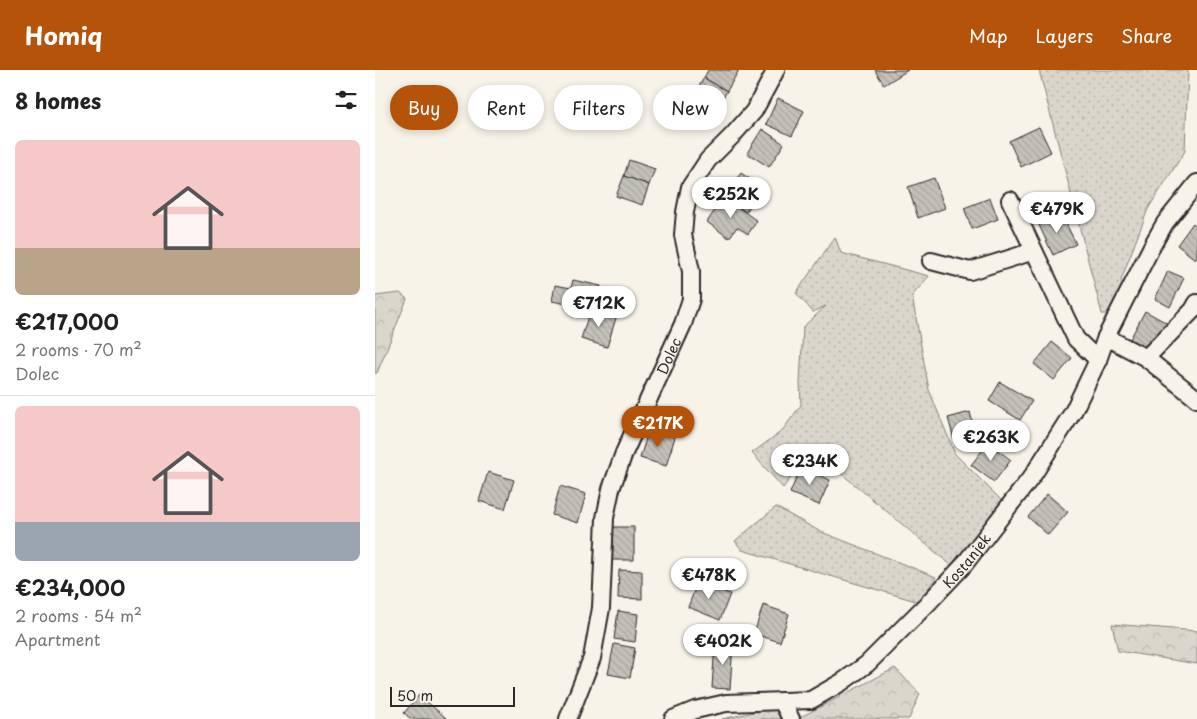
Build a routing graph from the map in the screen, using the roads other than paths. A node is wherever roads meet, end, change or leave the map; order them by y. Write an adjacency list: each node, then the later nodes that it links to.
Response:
1 (776, 70): 12 (street, Dolec)
2 (1197, 183): 7 (street, Kostanjek)
3 (1010, 200): 4 (street)
4 (1034, 251): 5 (street); 9 (street)
5 (931, 261)
6 (1197, 303): 8 (street)
7 (1106, 337): 8 (street); 9 (street, Kostanjek)
8 (1146, 358): 10 (street)
9 (1098, 360): 11 (street, Kostanjek)
10 (1197, 399)
11 (782, 701): 13 (street, Kostanjek); 14 (street)
12 (569, 719)
13 (673, 719)
14 (791, 719)

